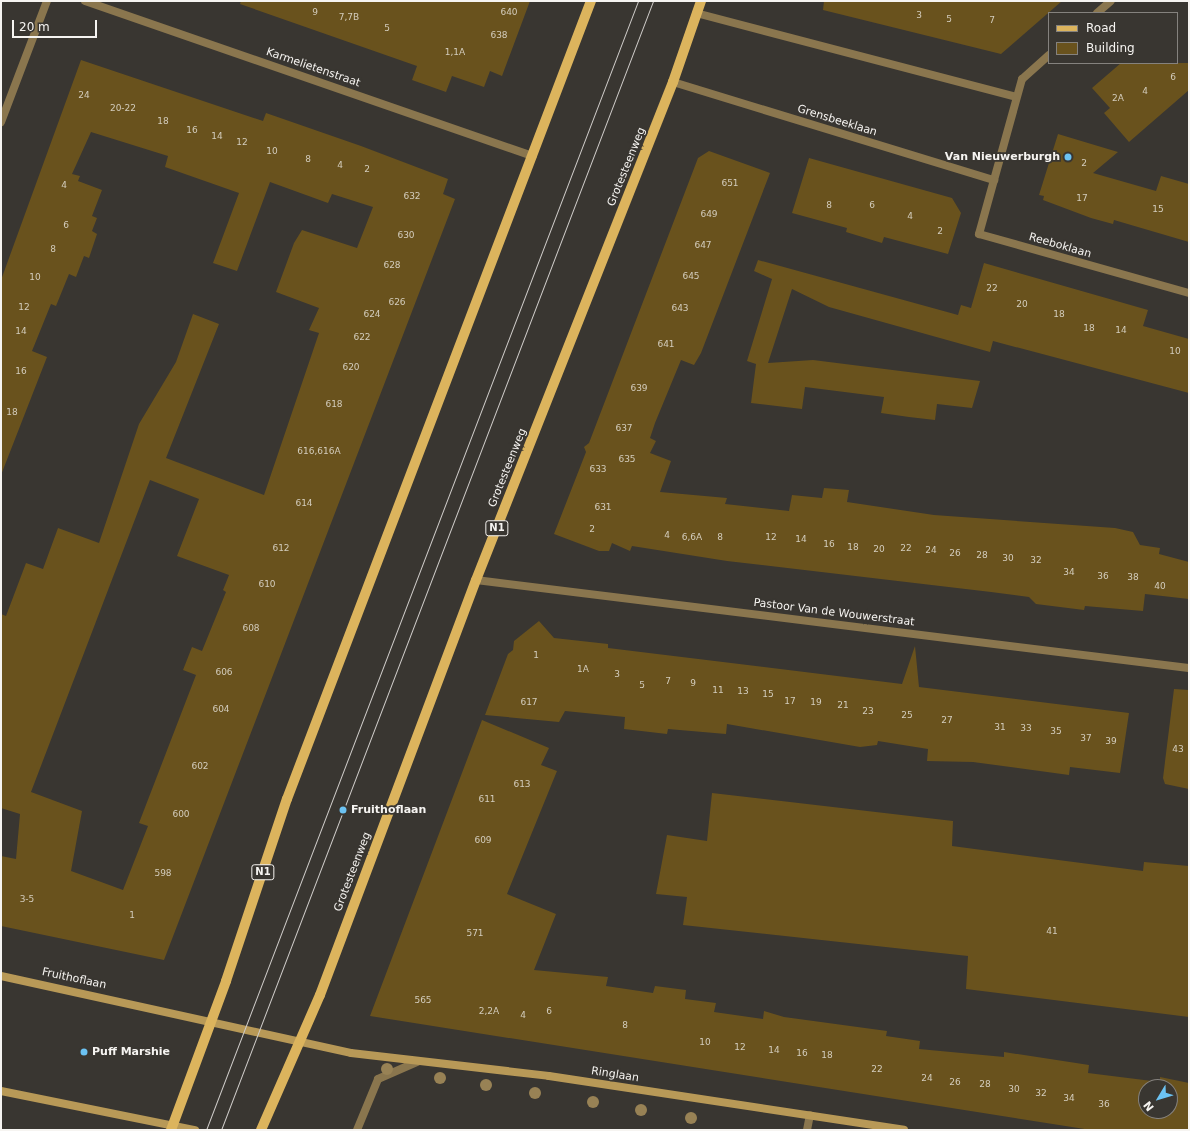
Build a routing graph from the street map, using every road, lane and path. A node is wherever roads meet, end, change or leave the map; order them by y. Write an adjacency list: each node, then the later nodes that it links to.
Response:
1 (46, 1): 11 (street)
2 (85, 1): 12 (street, Karmelietenstraat)
3 (591, 1): 12 (main road, N1)
4 (701, 1): 7 (main road, N1)
5 (1111, 1): 6 (street)
6 (1098, 12)
7 (696, 13): 9 (main road, Grotesteenweg / N1); 10 (street)
8 (1048, 57): 10 (street)
9 (673, 82): 13 (street, Grensbeeklaan); 15 (main road, Grotesteenweg / N1)
10 (1016, 97): 13 (street)
11 (1, 122)
12 (533, 156): 18 (main road, N1)
13 (994, 180): 14 (street, Reeboklaan)
14 (1189, 293)
15 (476, 580): 16 (street, Pastoor Van de Wouwerstraat); 19 (main road, Grotesteenweg / N1)
16 (1189, 668)
17 (1, 976): 18 (street, Fruithoflaan)
18 (211, 1023): 19 (street, Fruithoflaan); 23 (main road, N1)
19 (299, 1044): 20 (street, Ringlaan); 25 (main road, N1)
20 (417, 1062): 22 (street, Ringlaan); 26 (street, Ringlaan)
21 (1, 1091): 23 (street)
22 (810, 1115): 27 (street); 28 (street, Ringlaan)
23 (172, 1128): 24 (street)
24 (195, 1130)
25 (261, 1130)
26 (357, 1130)
27 (807, 1130)
28 (904, 1130)

